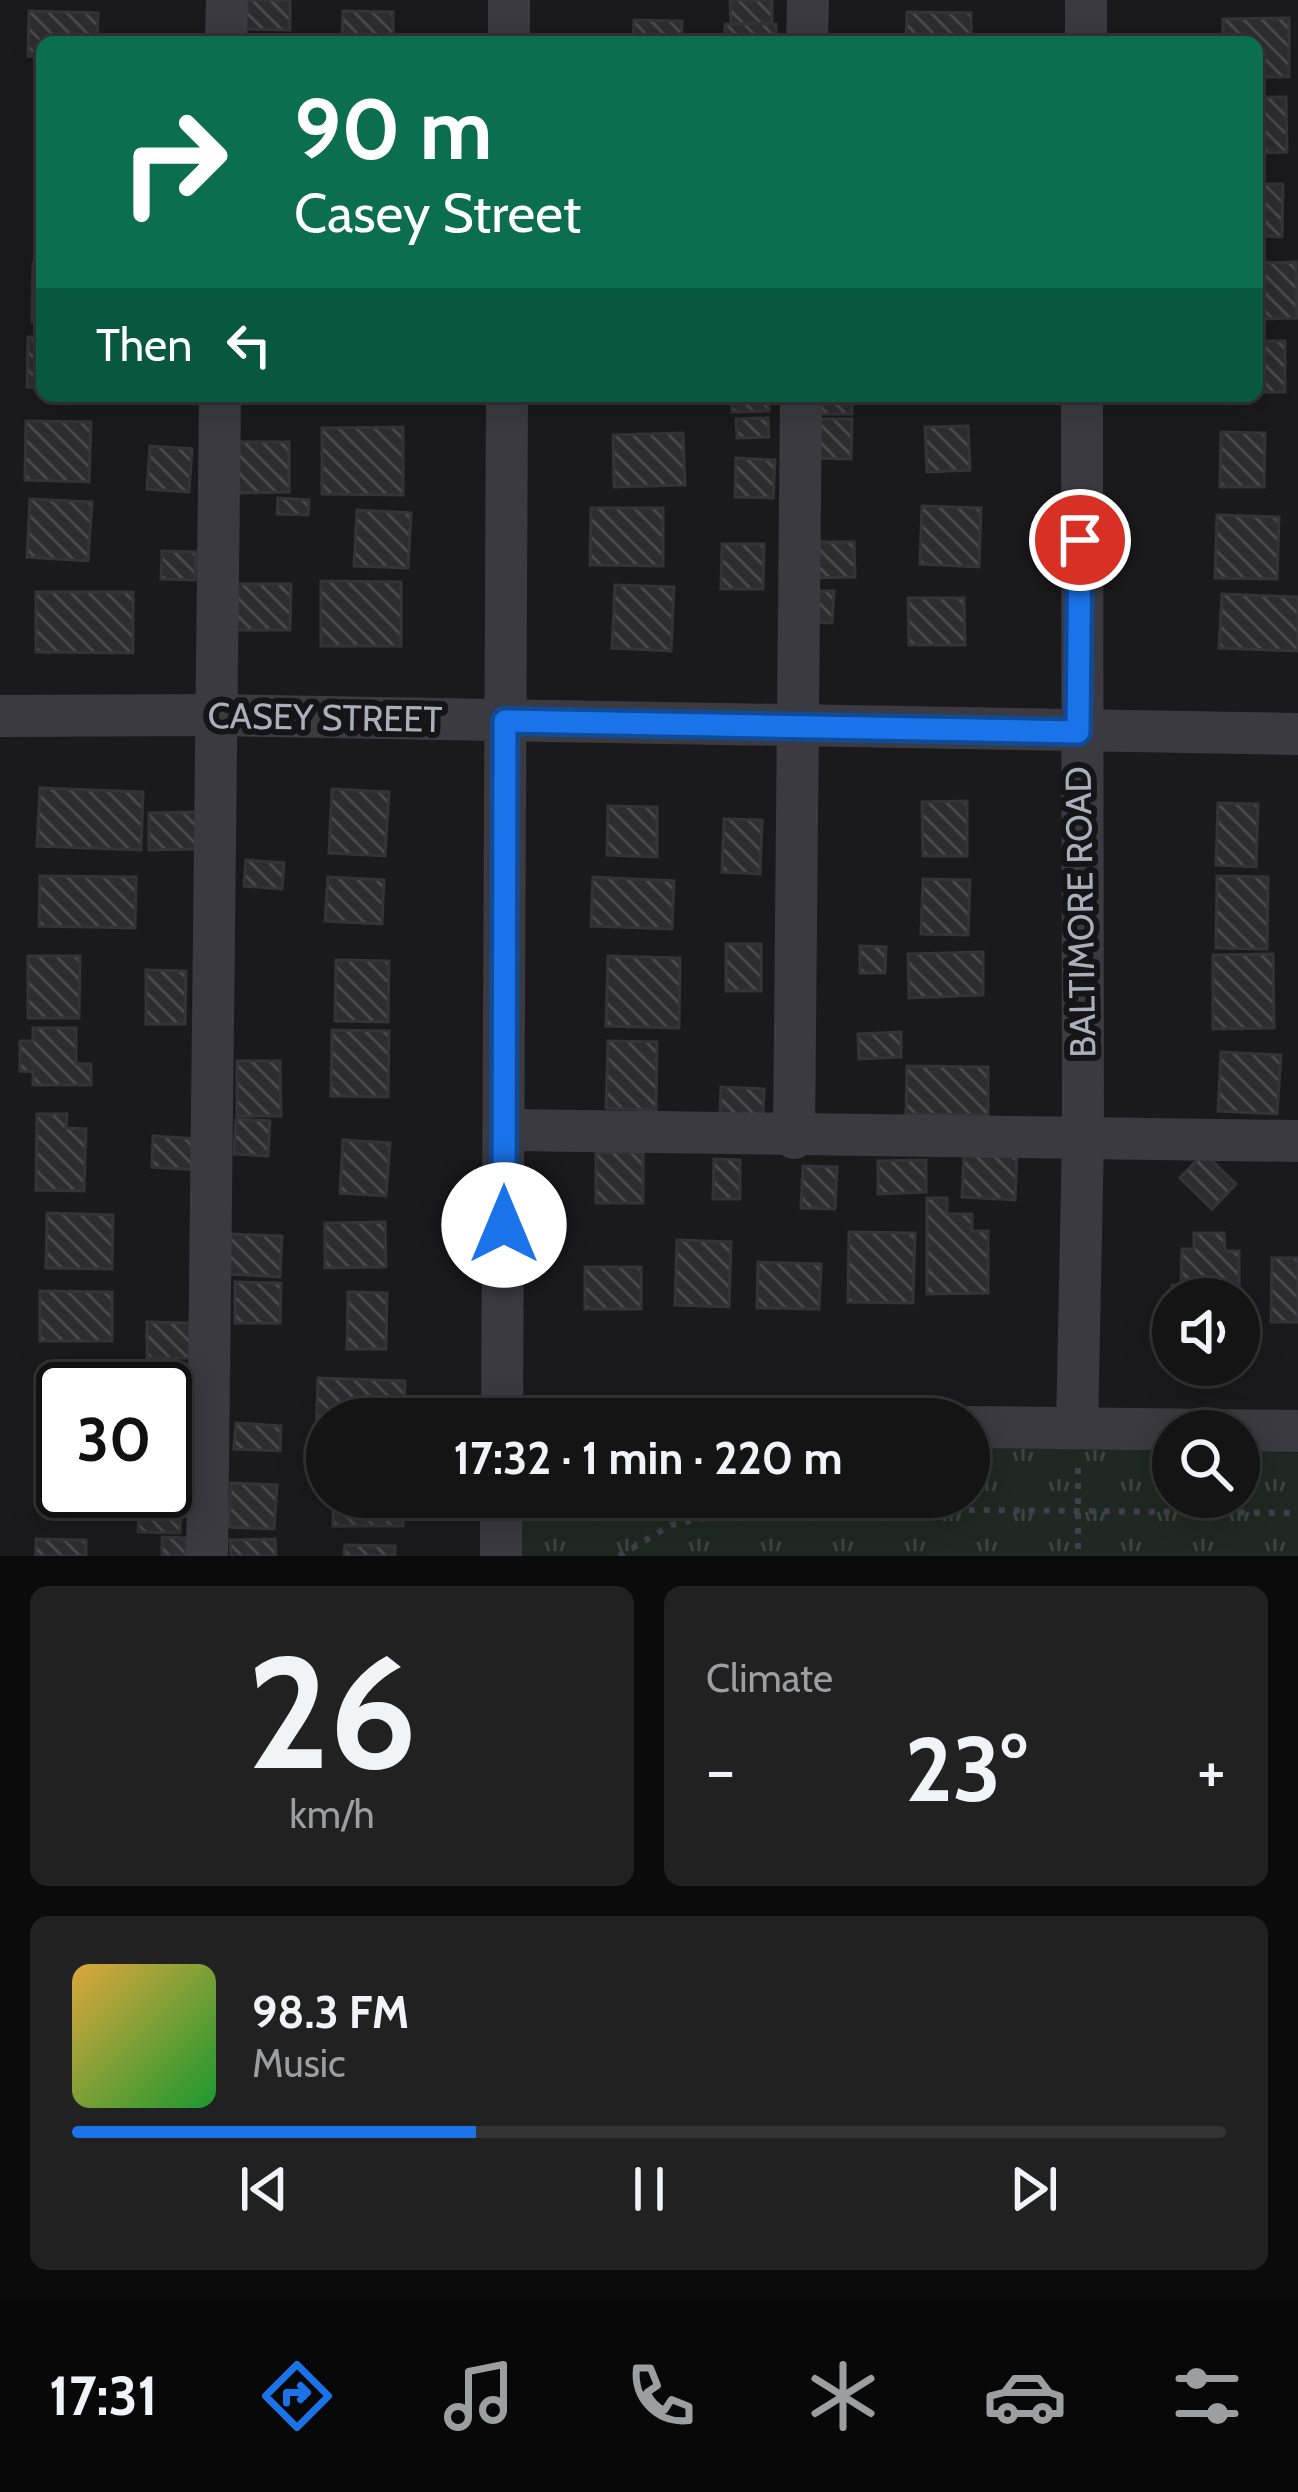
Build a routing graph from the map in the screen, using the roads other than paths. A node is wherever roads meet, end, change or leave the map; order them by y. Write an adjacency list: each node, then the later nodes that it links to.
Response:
1 (227, 0): 5 (street)
2 (509, 0): 6 (street)
3 (808, 0): 7 (street)
4 (1086, 0): 8 (street)
5 (226, 36)
6 (509, 36)
7 (807, 36)
8 (1086, 36)
9 (220, 402): 13 (street)
10 (507, 402): 15 (street)
11 (801, 402): 16 (street)
12 (1082, 402): 17 (street, BALTIMORE ROAD)
13 (215, 715): 14 (street, CASEY STREET); 15 (street, CASEY STREET); 28 (street)
14 (0, 716)
15 (505, 721): 16 (street, CASEY STREET); 19 (street)
16 (795, 727): 17 (street, CASEY STREET); 20 (street)
17 (1078, 732): 18 (street, CASEY STREET); 21 (street, BALTIMORE ROAD)
18 (1298, 734)
19 (505, 1130): 20 (street); 23 (street)
20 (794, 1138): 21 (street)
21 (1083, 1138): 22 (street); 25 (street, BALTIMORE ROAD)
22 (1298, 1141)
23 (502, 1398)
24 (990, 1426): 25 (street)
25 (1077, 1428): 26 (street)
26 (1298, 1431)
27 (501, 1518): 29 (street)
28 (207, 1556)
29 (501, 1556)

